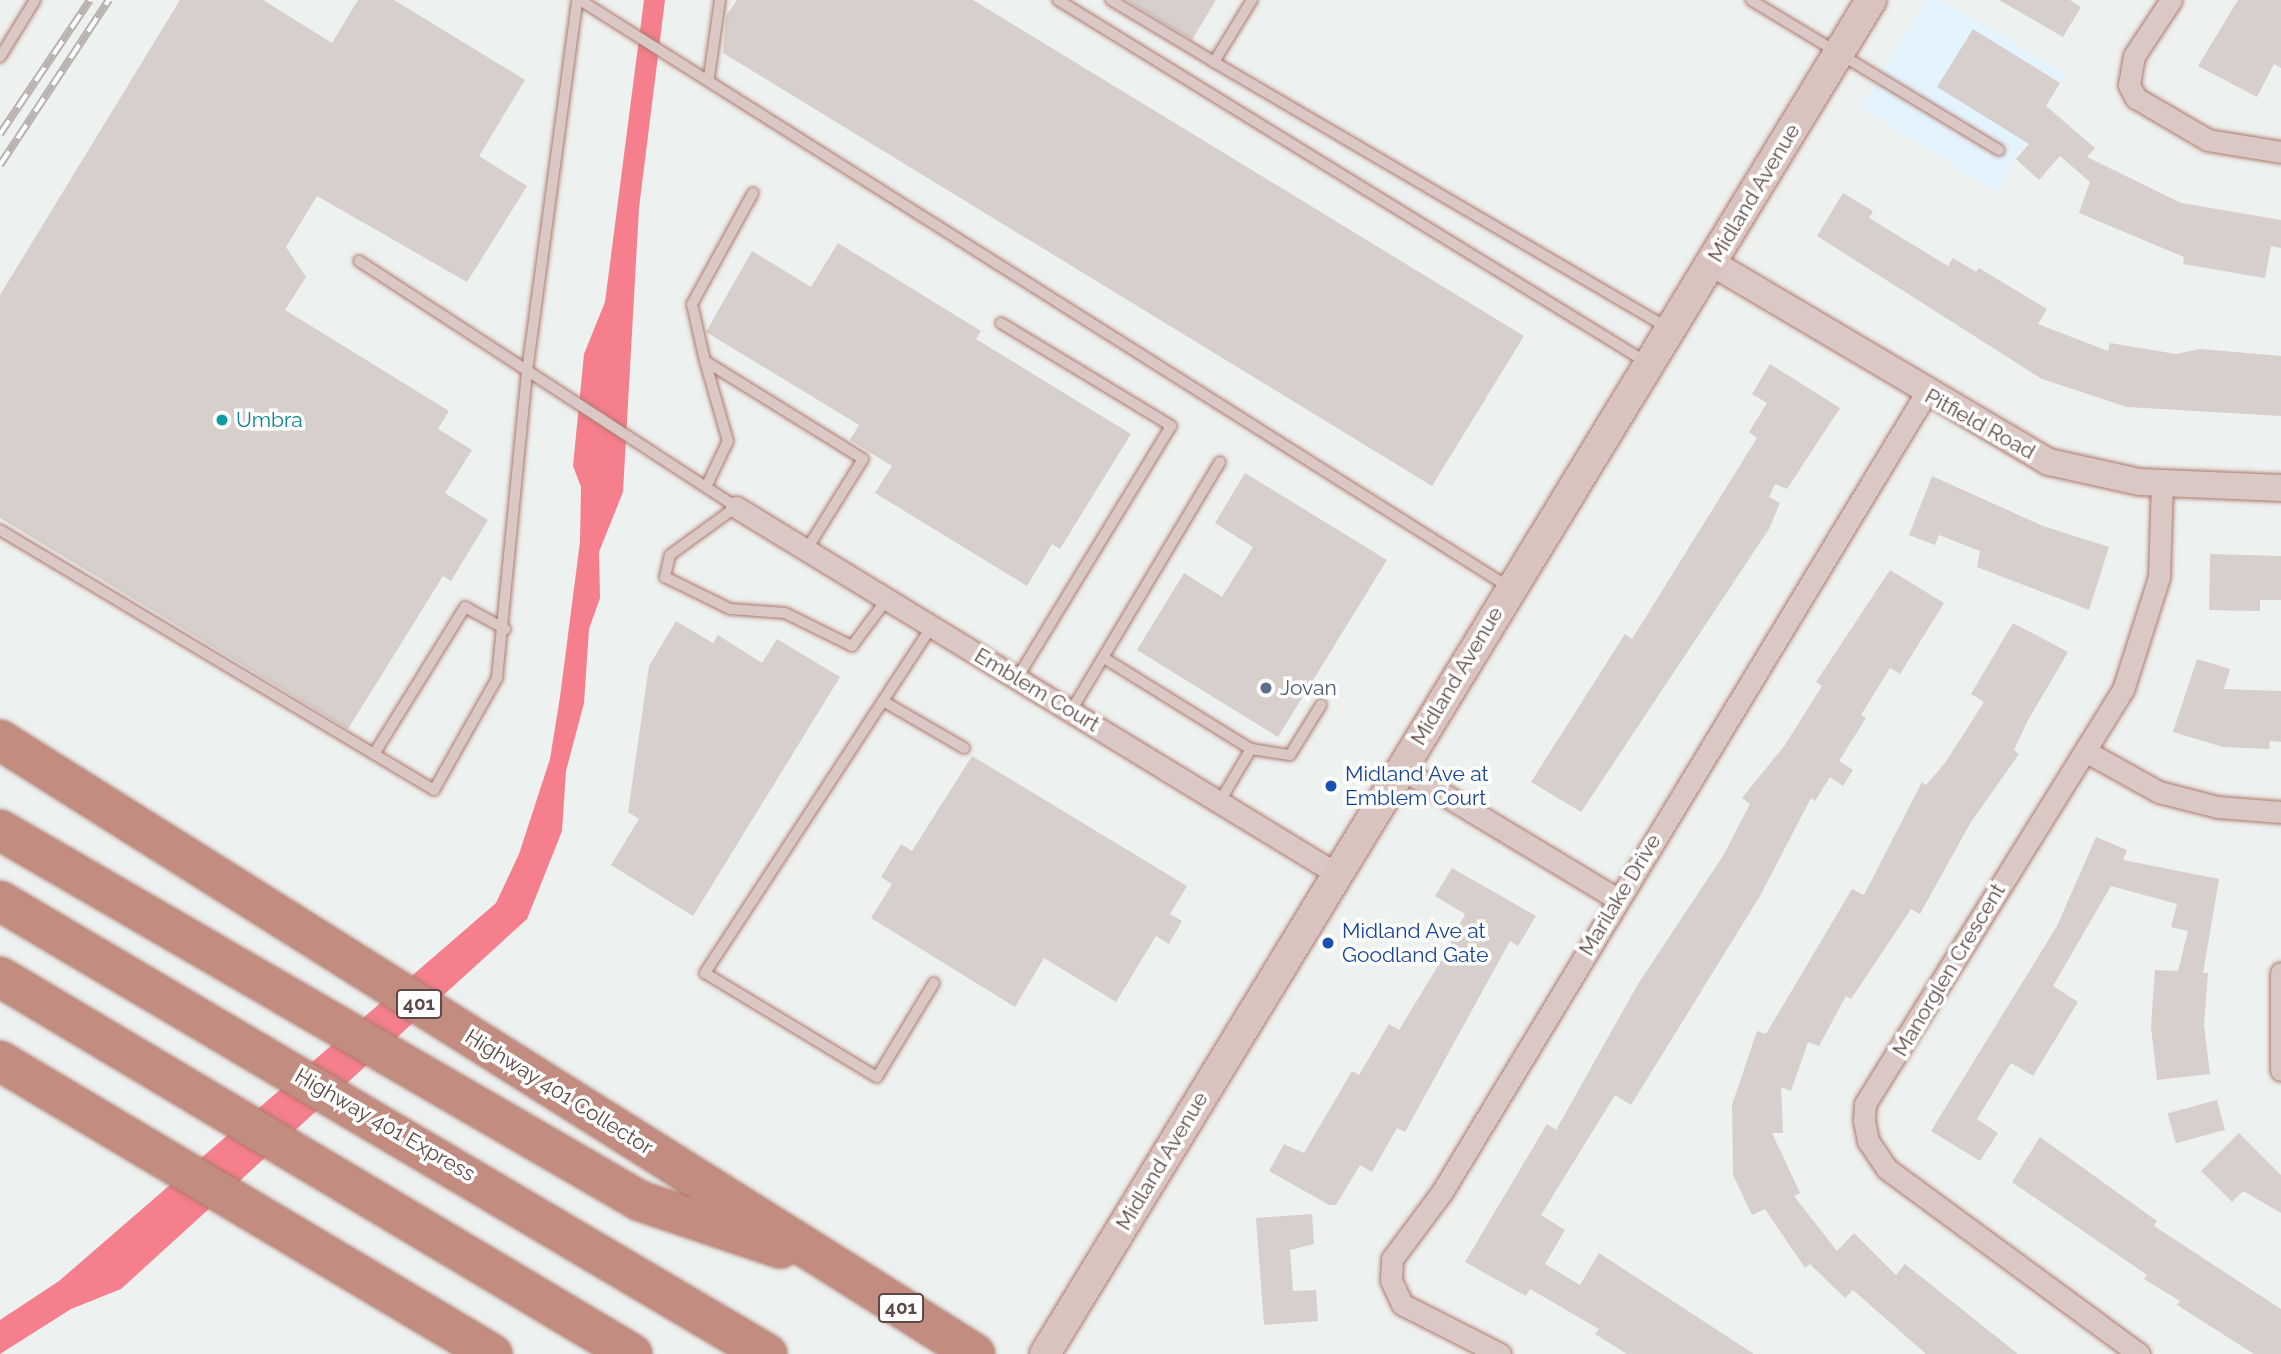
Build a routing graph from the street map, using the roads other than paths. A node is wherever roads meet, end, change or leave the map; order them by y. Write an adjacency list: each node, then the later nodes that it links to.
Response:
1 (35, 0): 11 (lane)
2 (578, 0): 13 (lane); 23 (lane)
3 (720, 0): 13 (lane)
4 (1058, 0): 22 (lane)
5 (1111, 0): 12 (lane)
6 (1252, 0): 12 (lane)
7 (1751, 0): 10 (lane)
8 (1871, 0): 10 (main road, Midland Avenue)
9 (2171, 0): 15 (street)
10 (1837, 52): 14 (lane); 18 (main road, Midland Avenue)
11 (0, 57)
12 (1214, 62): 20 (lane)
13 (709, 77): 32 (lane)
14 (1999, 150)
15 (2281, 152)
16 (753, 193): 21 (lane)
17 (359, 261): 23 (lane)
18 (1712, 263): 20 (main road, Midland Avenue); 24 (street, Pitfield Road)
19 (1001, 323): 37 (lane)
20 (1669, 329): 22 (main road, Midland Avenue)
21 (705, 361): 26 (lane); 31 (lane)
22 (1648, 363): 32 (main road, Midland Avenue)
23 (527, 372): 26 (lane); 35 (lane)
24 (1926, 393): 27 (street, Pitfield Road); 51 (street, Marilake Drive)
25 (1220, 462): 36 (lane)
26 (708, 483): 29 (lane)
27 (2162, 484): 28 (street, Pitfield Road); 44 (street, Manorglen Crescent)
28 (2281, 488)
29 (736, 507): 31 (street, Emblem Court); 33 (lane)
30 (0, 530): 45 (lane)
31 (807, 550): 33 (street, Emblem Court)
32 (1510, 588): 46 (main road, Midland Avenue)
33 (887, 599): 34 (street, Emblem Court)
34 (932, 626): 37 (street, Emblem Court); 38 (lane)
35 (505, 629): 45 (lane); 45 (lane)
36 (1104, 657): 40 (lane); 43 (lane)
37 (1017, 677): 40 (street, Emblem Court)
38 (883, 701): 42 (lane); 55 (lane)
39 (1321, 705): 43 (lane)
40 (1071, 711): 47 (street, Emblem Court)
41 (0, 740): 58 (highway, Highway 401 Collector / 401)
42 (964, 748)
43 (1251, 749): 47 (lane)
44 (2087, 752): 48 (street); 65 (street, Manorglen Crescent)
45 (374, 754)
46 (1400, 768): 50 (main road, Midland Avenue); 51 (street)
47 (1220, 801): 50 (street, Emblem Court)
48 (2281, 812)
49 (0, 830): 58 (highway)
50 (1337, 874): 63 (main road, Midland Avenue)
51 (1617, 899): 64 (street, Marilake Drive)
52 (0, 901): 62 (highway, Highway 401 Express)
53 (2281, 973): 57 (street)
54 (0, 977): 61 (highway)
55 (934, 983)
56 (0, 1061): 60 (highway)
57 (2281, 1070)
58 (838, 1268): 59 (highway, Highway 401 Collector / 401)
59 (970, 1351)
60 (492, 1354)
61 (632, 1354)
62 (767, 1354)
63 (1045, 1354)
64 (1500, 1354)
65 (2138, 1354)

